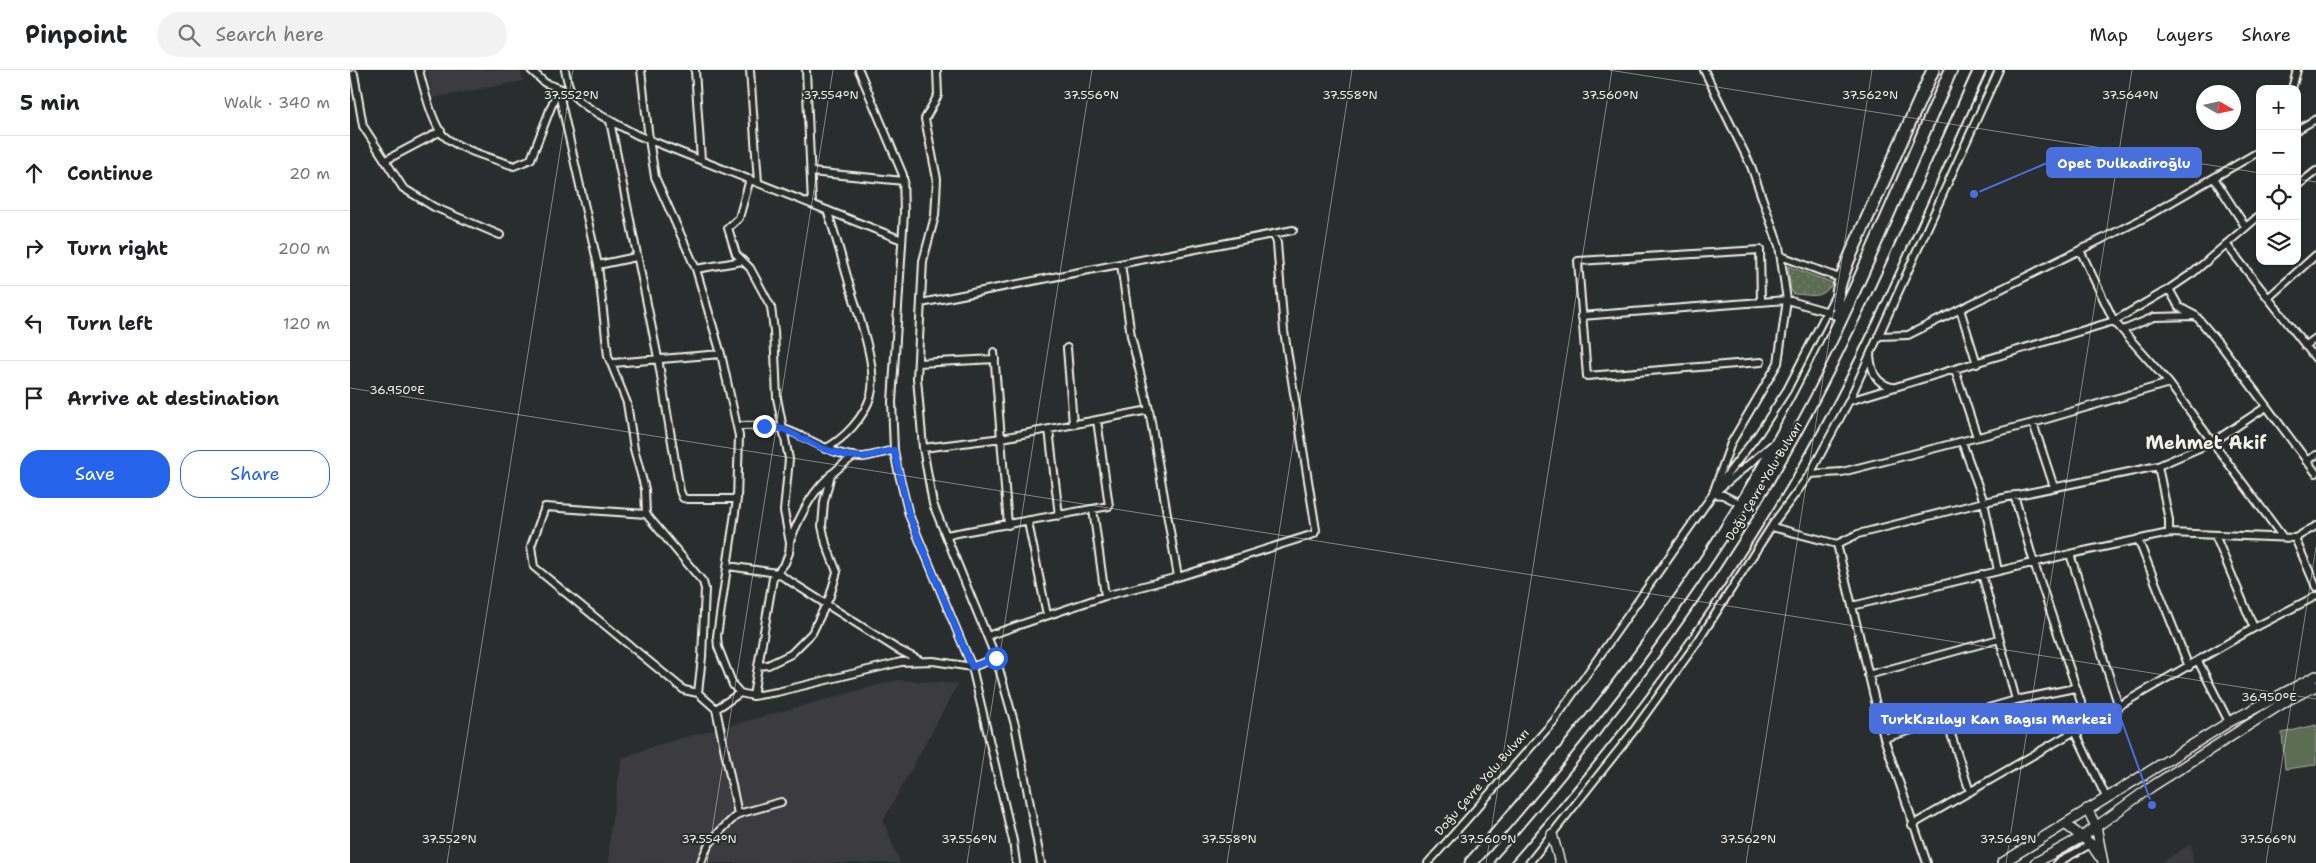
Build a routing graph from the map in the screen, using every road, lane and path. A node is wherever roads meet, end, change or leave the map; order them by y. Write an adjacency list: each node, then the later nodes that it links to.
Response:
1 (419, 70): 23 (street)
2 (531, 70): 18 (street)
3 (565, 70): 19 (street)
4 (641, 70): 24 (street)
5 (695, 70): 27 (street)
6 (750, 70): 33 (street)
7 (806, 70): 29 (street)
8 (859, 70): 32 (street)
9 (937, 70): 58 (street)
10 (1704, 70): 46 (street)
11 (1933, 70): 52 (highway)
12 (1951, 70): 63 (highway, Doğu Çevre Yolu Bulvarı)
13 (1980, 70): 182 (highway, Doğu Çevre Yolu Bulvarı)
14 (1998, 70): 66 (street)
15 (2297, 70): 17 (street)
16 (354, 74): 26 (street)
17 (2293, 85)
18 (558, 89): 19 (street); 23 (street); 50 (street)
19 (573, 93): 21 (street)
20 (2316, 119): 22 (street)
21 (610, 121): 24 (street); 47 (street)
22 (2301, 128)
23 (441, 130): 26 (street)
24 (648, 139): 27 (street); 51 (street)
25 (2256, 153): 30 (street)
26 (386, 160): 41 (street)
27 (701, 160): 31 (street)
28 (2316, 171): 34 (street)
29 (811, 172): 32 (street); 35 (street)
30 (2214, 178): 38 (street); 44 (street)
31 (750, 179): 33 (street); 48 (street)
32 (904, 181): 42 (street)
33 (758, 182): 35 (street)
34 (2301, 183)
35 (812, 204): 36 (street)
36 (827, 210): 42 (street); 98 (street)
37 (2256, 218): 38 (street)
38 (2245, 226): 43 (street)
39 (1293, 230): 40 (street)
40 (1274, 234): 49 (street); 134 (street)
41 (500, 235)
42 (902, 240): 99 (street)
43 (2226, 244): 53 (street); 55 (street)
44 (2080, 250): 59 (street); 64 (street)
45 (2316, 255): 55 (street)
46 (1781, 256): 52 (street); 56 (street)
47 (636, 257): 50 (street); 73 (street)
48 (743, 261): 51 (street); 90 (street)
49 (1121, 264): 58 (street); 85 (street)
50 (598, 265): 77 (street)
51 (696, 269): 71 (street)
52 (1842, 279): 54 (highway)
53 (2169, 289): 62 (street); 64 (street)
54 (1837, 291): 60 (street); 63 (highway)
55 (2268, 298): 68 (street)
56 (1787, 300): 57 (street); 60 (street); 108 (street)
57 (1761, 301): 61 (street); 61 (street)
58 (921, 303): 78 (street)
59 (1960, 309): 66 (street); 79 (street)
60 (1825, 311): 63 (street); 108 (street)
61 (1582, 316): 76 (street)
62 (2196, 316): 65 (street); 84 (street)
63 (1841, 319): 94 (highway, Doğu Çevre Yolu Bulvarı)
64 (2114, 321): 65 (street); 79 (street)
65 (2123, 330): 81 (street)
66 (1878, 336): 72 (street)
67 (2316, 338): 68 (street)
68 (2305, 346): 75 (street)
69 (1067, 348): 88 (street)
70 (994, 352): 74 (street)
71 (721, 354): 73 (street); 89 (street)
72 (1870, 355): 82 (street); 83 (street)
73 (658, 358): 77 (street); 110 (street)
74 (995, 359): 78 (street); 93 (street)
75 (2316, 359)
76 (1761, 362)
77 (613, 363): 114 (street)
78 (918, 363): 97 (street)
79 (1977, 364): 80 (street)
80 (1955, 370): 82 (street); 92 (street)
81 (2169, 383): 87 (street); 96 (street)
82 (1894, 387): 83 (street)
83 (1848, 401): 105 (street)
84 (2266, 407): 96 (street); 102 (street)
85 (1149, 410): 86 (street); 134 (street)
86 (1097, 420): 88 (street); 113 (street)
87 (2033, 423): 92 (street); 107 (street)
88 (1073, 424): 91 (street)
89 (738, 426): 90 (street); 110 (street)
90 (783, 429): 98 (street); 126 (street)
91 (1049, 429): 93 (street); 115 (street)
92 (1977, 437): 95 (street)
93 (1002, 438): 97 (street); 117 (street)
94 (1780, 439): 108 (street, Doğu Çevre Yolu Bulvarı); 112 (highway, Doğu Çevre Yolu Bulvarı)
95 (1962, 442): 105 (street); 111 (street)
96 (2213, 442): 103 (street); 123 (street)
97 (923, 448): 121 (street)
98 (824, 449): 101 (street)
99 (894, 450): 101 (street); 149 (street)
100 (2316, 455): 102 (street)
101 (854, 456): 104 (street)
102 (2306, 460): 106 (street)
103 (2158, 466): 107 (street); 120 (street)
104 (831, 474): 126 (street); 138 (street)
105 (1810, 474): 119 (street)
106 (2316, 474)
107 (2054, 486): 109 (street)
108 (1713, 494): 112 (street); 180 (street, Doğu Çevre Yolu Bulvarı)
109 (2014, 495): 111 (street); 129 (street)
110 (737, 499): 130 (street)
111 (1984, 502): 127 (street); 131 (street)
112 (1742, 504): 181 (highway, Doğu Çevre Yolu Bulvarı)
113 (1093, 509): 115 (street); 136 (street)
114 (646, 514): 154 (street); 154 (street)
115 (1059, 516): 116 (street)
116 (1028, 522): 117 (street); 140 (street)
117 (1008, 525): 121 (street)
118 (2316, 526): 124 (street)
119 (1772, 527): 127 (street); 173 (street)
120 (2169, 533): 122 (street); 125 (street)
121 (946, 535): 142 (street)
122 (2215, 535): 123 (street); 141 (street)
123 (2282, 536): 124 (street)
124 (2295, 538): 135 (street)
125 (2138, 539): 128 (street); 148 (street)
126 (790, 543): 132 (street)
127 (1837, 544): 139 (street)
128 (2070, 554): 129 (street); 158 (street)
129 (2034, 563): 131 (street); 153 (street)
130 (728, 566): 132 (street); 155 (street)
131 (1998, 571): 133 (street)
132 (778, 573): 138 (street); 147 (street)
133 (1982, 574): 139 (street); 143 (street)
134 (1178, 577): 136 (street)
135 (2316, 587)
136 (1105, 596): 140 (street)
137 (2316, 596): 141 (street)
138 (826, 604): 145 (street); 147 (street)
139 (1852, 606): 150 (street)
140 (1048, 615): 142 (street)
141 (2254, 628): 146 (street)
142 (987, 636): 144 (street)
143 (1999, 639): 150 (street); 157 (street)
144 (996, 658): 149 (street); 179 (street)
145 (920, 660): 149 (street); 156 (street)
146 (2198, 661): 148 (street); 162 (street)
147 (758, 666): 156 (street)
148 (2189, 666): 158 (street)
149 (972, 667): 178 (street)
150 (1868, 675): 164 (street)
151 (2316, 676): 162 (main road)
152 (2316, 686): 172 (main road)
153 (2075, 688): 157 (street); 161 (street)
154 (698, 693): 159 (street)
155 (740, 693): 156 (street); 159 (street)
156 (753, 696)
157 (2016, 700): 160 (street)
158 (2119, 707): 161 (street)
159 (716, 708): 169 (street)
160 (1946, 719): 164 (street); 165 (street)
161 (2088, 722): 163 (street)
162 (2229, 722): 166 (main road)
163 (2075, 730): 165 (street); 166 (street)
164 (1884, 738): 171 (street)
165 (1970, 792): 171 (street)
166 (2106, 797): 168 (main road)
167 (781, 802): 169 (street)
168 (2087, 809): 170 (main road); 172 (main road)
169 (738, 814): 177 (street)
170 (2065, 824): 174 (main road); 186 (main road)
171 (1912, 825): 185 (street)
172 (2096, 826): 174 (main road); 176 (main road)
173 (1552, 834): 183 (street); 184 (main road)
174 (2082, 837): 175 (main road); 187 (main road)
175 (2091, 844): 176 (main road); 188 (street)
176 (2102, 861)
177 (701, 863)
178 (1016, 863)
179 (1041, 863)
180 (1428, 863)
181 (1471, 863)
182 (1501, 863)
183 (1529, 863)
184 (1560, 863)
185 (1927, 863)
186 (2002, 863)
187 (2035, 863)
188 (2057, 863)

